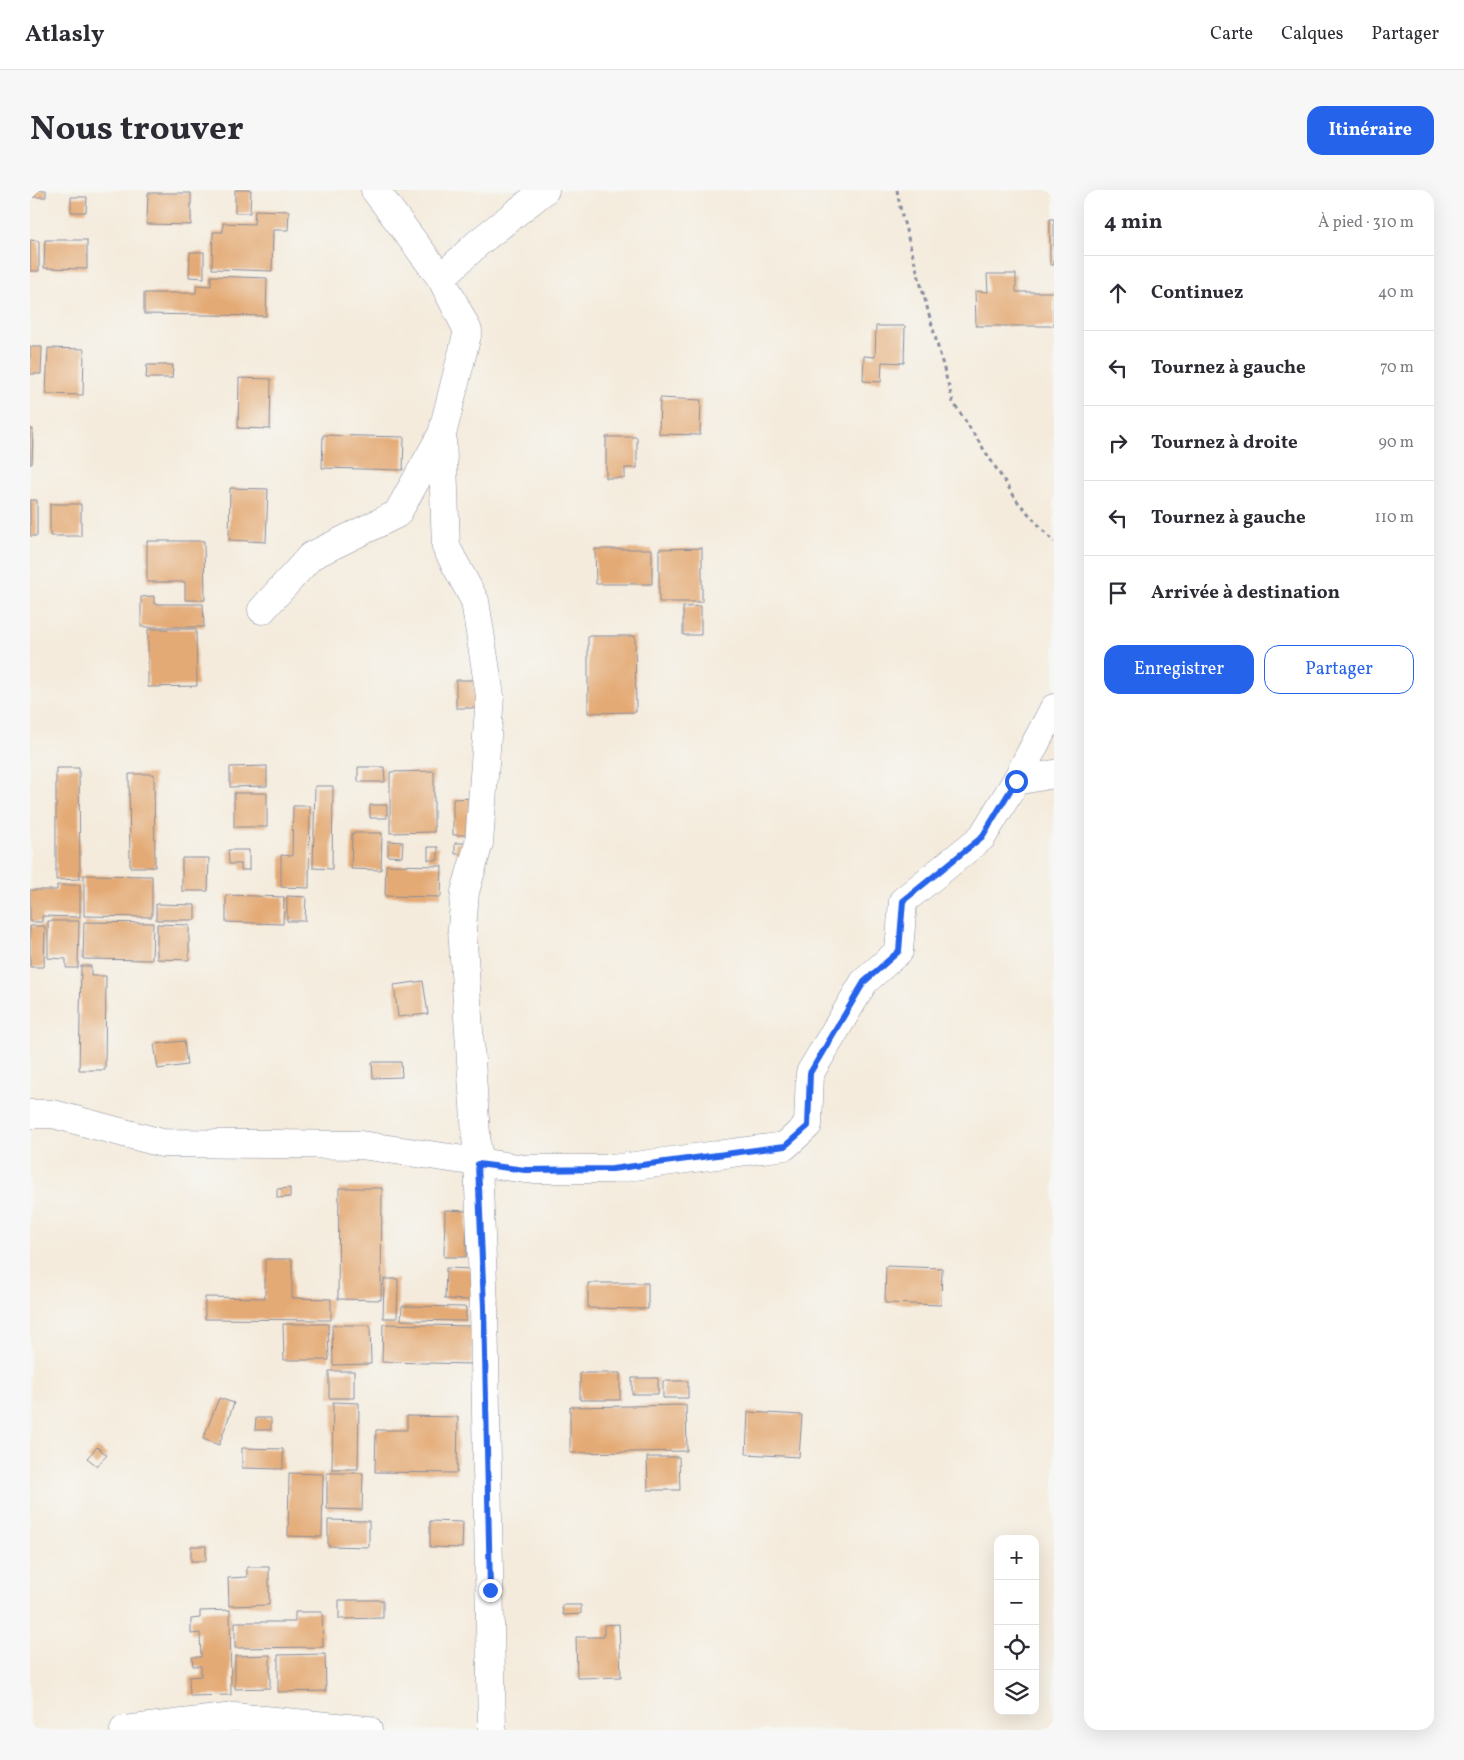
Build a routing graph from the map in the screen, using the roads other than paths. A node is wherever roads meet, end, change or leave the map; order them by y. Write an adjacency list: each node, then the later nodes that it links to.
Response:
1 (375, 190): 3 (street)
2 (545, 190): 3 (street)
3 (441, 278): 4 (street)
4 (442, 434): 5 (street); 10 (street)
5 (262, 610)
6 (1054, 708): 8 (street)
7 (1054, 774): 8 (street)
8 (1016, 781): 10 (street)
9 (30, 1114): 10 (street)
10 (478, 1164): 14 (street)
11 (124, 1730): 12 (street)
12 (144, 1730): 13 (street)
13 (368, 1730)
14 (492, 1730)

